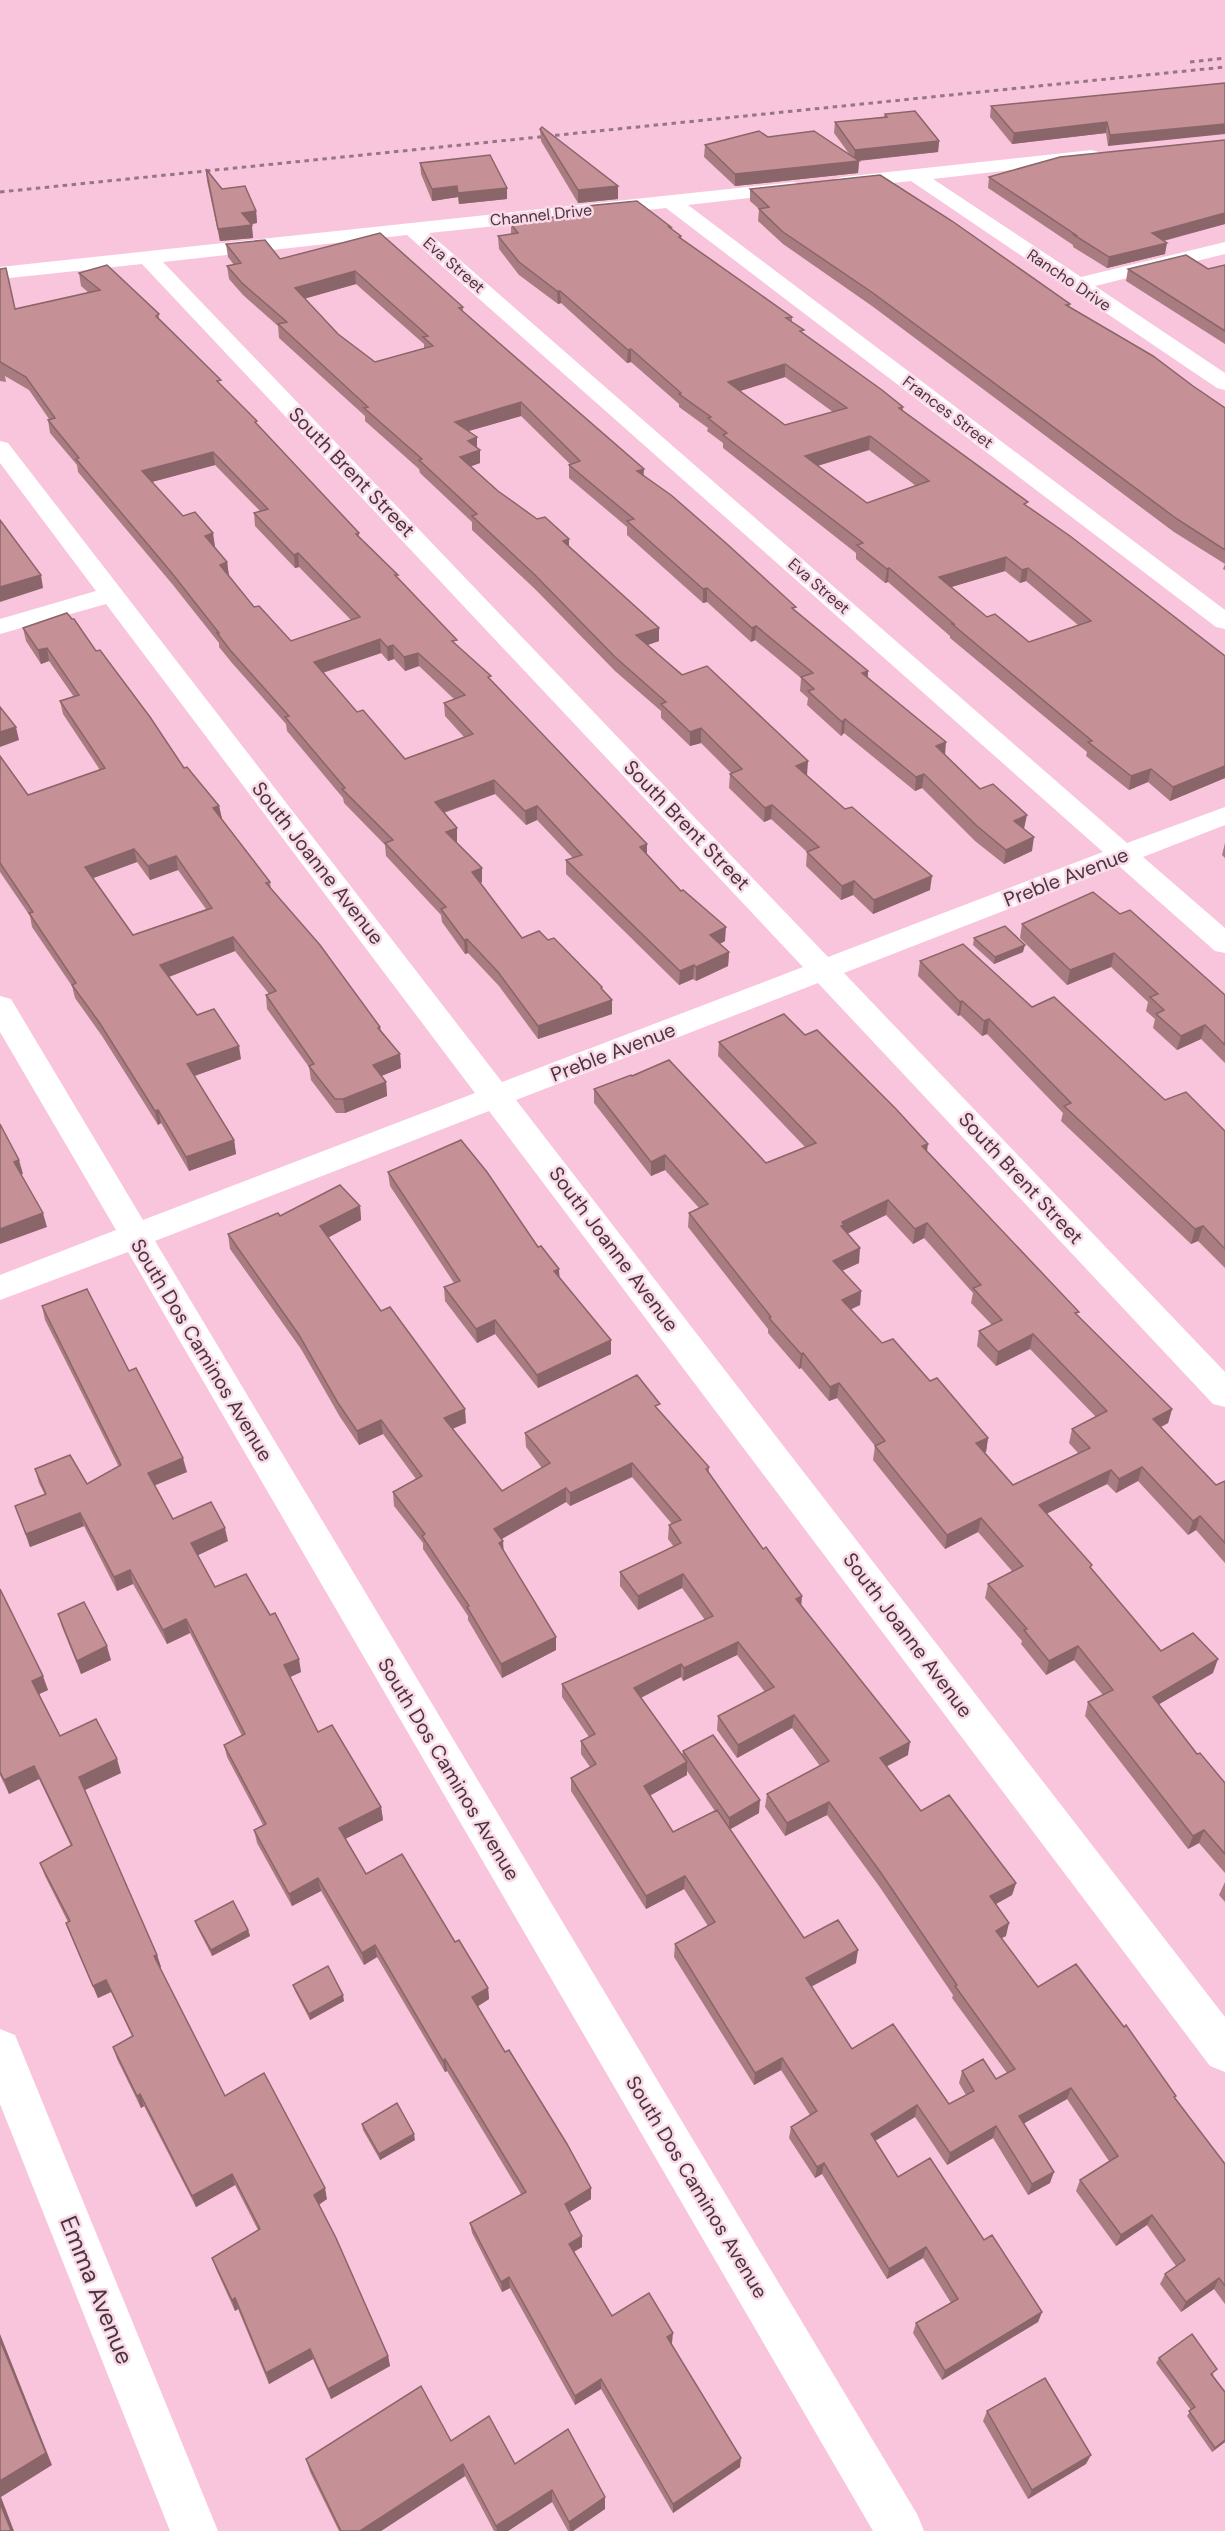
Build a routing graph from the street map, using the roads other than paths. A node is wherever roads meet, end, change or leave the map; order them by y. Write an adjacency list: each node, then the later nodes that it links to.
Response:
1 (1110, 154): 2 (street, Channel Drive)
2 (914, 175): 3 (street, Channel Drive); 8 (street, Rancho Drive)
3 (670, 201): 4 (street, Channel Drive); 12 (street, Frances Street)
4 (412, 229): 6 (street, Channel Drive); 15 (street, Eva Street)
5 (1225, 249): 8 (street)
6 (147, 257): 7 (street, Channel Drive); 17 (street, South Brent Street)
7 (0, 273)
8 (1076, 285): 9 (street, Rancho Drive)
9 (1225, 383)
10 (0, 448): 11 (street, South Joanne Avenue)
11 (112, 594): 13 (street); 19 (street, South Joanne Avenue)
12 (1225, 622)
13 (0, 627)
14 (1225, 815): 15 (street, Preble Avenue)
15 (1123, 855): 16 (street, Eva Street); 17 (street, Preble Avenue)
16 (1225, 944)
17 (825, 970): 19 (street, Preble Avenue); 22 (street, South Brent Street)
18 (0, 1006): 20 (street, South Dos Caminos Avenue)
19 (497, 1096): 20 (street, Preble Avenue); 24 (street, South Joanne Avenue)
20 (134, 1236): 21 (street, Preble Avenue); 26 (street, South Dos Caminos Avenue)
21 (0, 1288)
22 (1225, 1394)
23 (0, 2050): 25 (street, Emma Avenue)
24 (1225, 2051)
25 (194, 2531)
26 (900, 2531)

